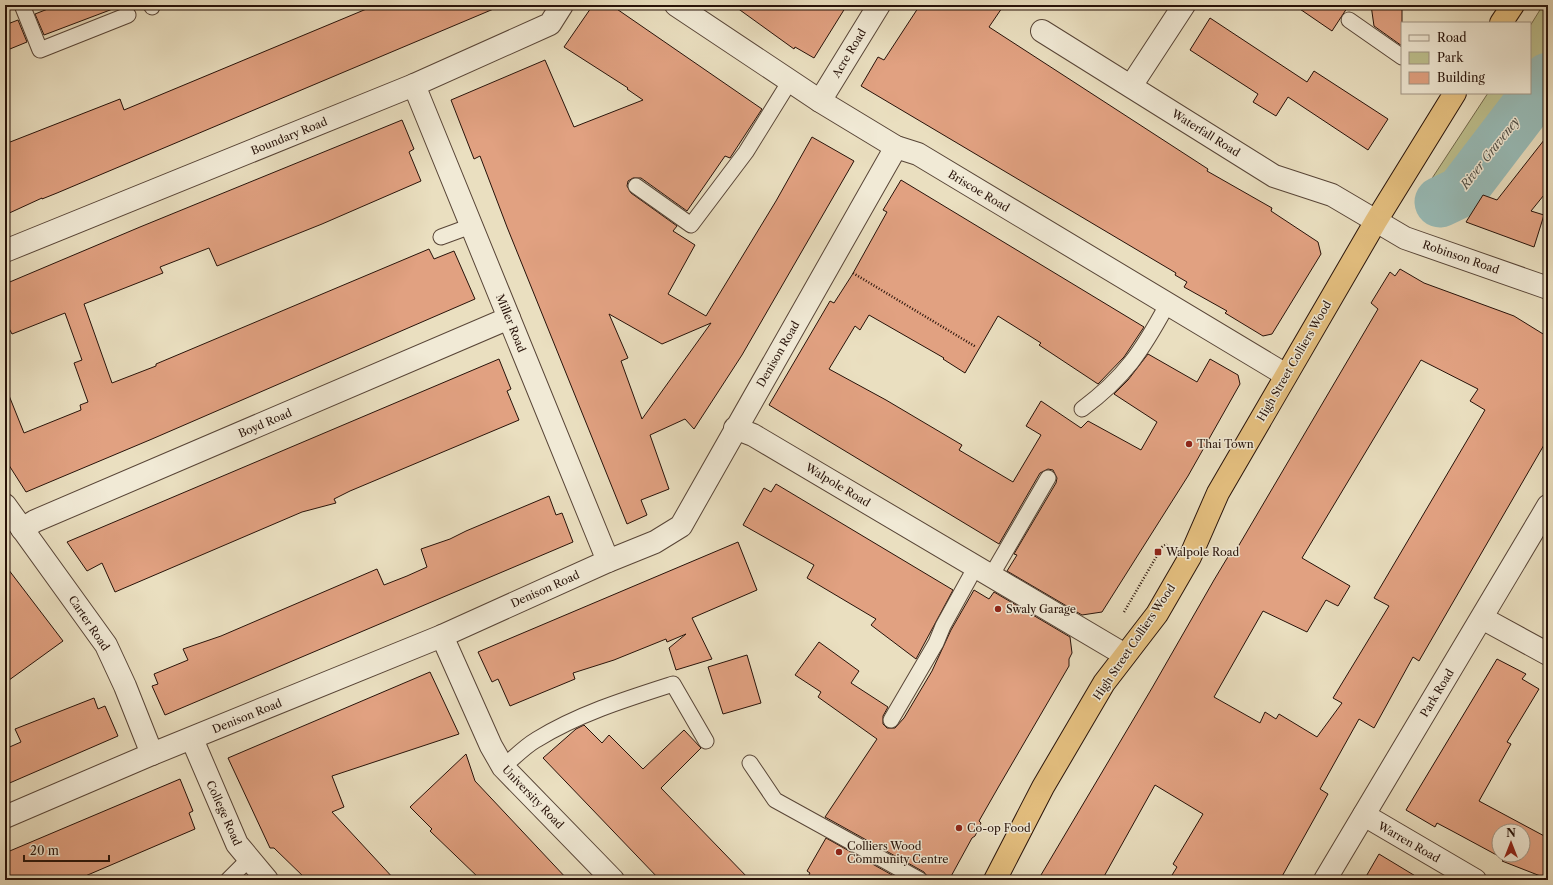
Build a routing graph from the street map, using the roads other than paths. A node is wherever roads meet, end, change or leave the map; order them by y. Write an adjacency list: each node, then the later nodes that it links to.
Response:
1 (22, 5): 7 (lane)
2 (562, 5): 13 (street, Boundary Road)
3 (676, 5): 12 (street, Briscoe Road)
4 (879, 5): 16 (street, Acre Road)
5 (1184, 5): 14 (street)
6 (1513, 5): 9 (highway)
7 (128, 15)
8 (1348, 20): 11 (lane)
9 (1503, 22)
10 (1042, 31): 14 (street, Waterfall Road)
11 (1401, 56)
12 (790, 81): 16 (street, Briscoe Road); 18 (lane)
13 (414, 85): 20 (street, Miller Road); 22 (street, Boundary Road)
14 (1131, 86): 19 (street, Waterfall Road)
15 (1453, 94): 19 (highway, High Street Colliers Wood)
16 (820, 101): 17 (street, Briscoe Road)
17 (896, 147): 24 (street, Briscoe Road); 28 (street, Denison Road)
18 (636, 186)
19 (1376, 221): 23 (street, Robinson Road); 26 (highway, High Street Colliers Wood)
20 (471, 226): 21 (lane); 25 (street, Miller Road)
21 (441, 237)
22 (5, 251)
23 (1547, 285)
24 (1167, 305): 26 (street, Briscoe Road); 27 (lane)
25 (509, 318): 32 (street, Boyd Road); 33 (street, Miller Road)
26 (1286, 375): 38 (highway, High Street Colliers Wood)
27 (1082, 409)
28 (735, 428): 33 (street, Denison Road); 34 (street, Walpole Road)
29 (1048, 478): 34 (lane)
30 (5, 505): 32 (street, Carter Road)
31 (1548, 506): 35 (street, Park Road)
32 (22, 529): 42 (street, Carter Road)
33 (608, 561): 36 (street, Denison Road)
34 (983, 572): 38 (street, Walpole Road); 39 (lane)
35 (1482, 618): 37 (street); 45 (street, Park Road)
36 (442, 636): 40 (street, Denison Road); 44 (street, University Road)
37 (1548, 654)
38 (1125, 655): 52 (highway, High Street Colliers Wood)
39 (891, 720)
40 (192, 739): 42 (street, Denison Road); 47 (street, College Road)
41 (706, 741): 44 (lane)
42 (152, 754): 46 (street, Denison Road)
43 (750, 763): 51 (lane)
44 (502, 766): 50 (street, University Road)
45 (1364, 816): 53 (street, Park Road); 54 (street, Warren Road)
46 (5, 817)
47 (248, 860): 48 (lane); 49 (street, College Road)
48 (228, 880)
49 (266, 880)
50 (613, 880)
51 (920, 880)
52 (995, 880)
53 (1325, 880)
54 (1475, 880)

